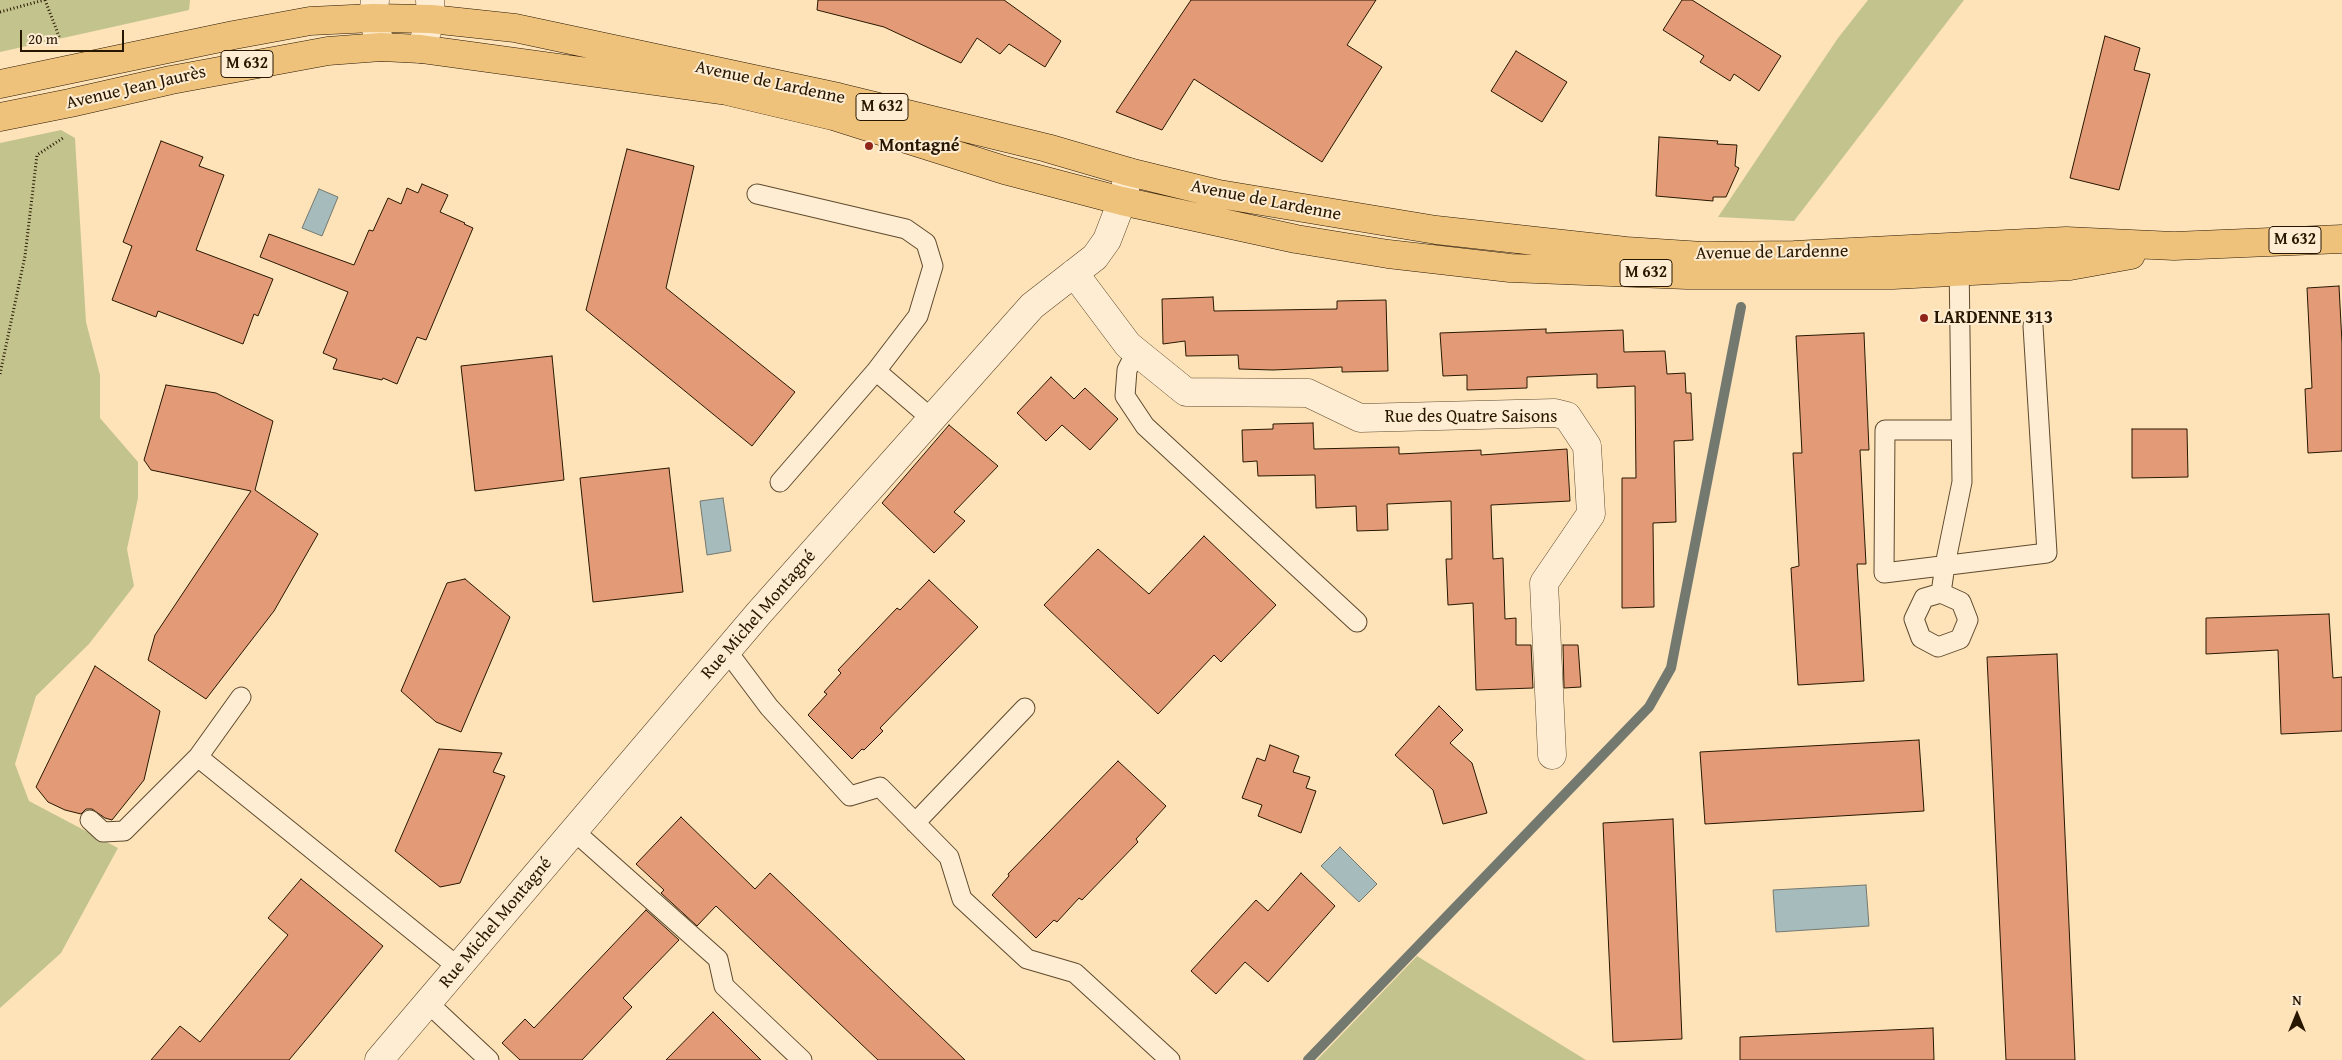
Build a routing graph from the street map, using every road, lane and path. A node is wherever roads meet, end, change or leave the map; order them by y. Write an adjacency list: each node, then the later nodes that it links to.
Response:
1 (44, 0): 4 (path); 5 (path)
2 (374, 9): 3 (main road, Avenue de Lardenne / M 632); 6 (street); 8 (main road, Avenue Jean Jaurès / M 632)
3 (431, 10): 7 (street); 11 (main road, Avenue de Lardenne / M 632)
4 (0, 12)
5 (61, 41)
6 (381, 47): 7 (main road, Avenue Jean Jaurès / M 632); 9 (main road, Avenue Jean Jaurès / M 632)
7 (421, 49): 13 (main road, Avenue de Lardenne / M 632)
8 (0, 84)
9 (0, 117)
10 (72, 134): 20 (path)
11 (1129, 172): 13 (street, Rue Michel Montagné); 15 (main road, Avenue de Lardenne / M 632)
12 (757, 194): 19 (lane)
13 (1122, 201): 15 (main road, Avenue de Lardenne / M 632); 16 (street, Rue Michel Montagné)
14 (2342, 239): 15 (main road, Avenue de Lardenne / M 632)
15 (1959, 260): 22 (lane)
16 (1074, 273): 18 (street, Rue des Quatre Saisons); 21 (street, Rue Michel Montagné)
17 (2033, 326): 24 (lane)
18 (1136, 352): 26 (lane); 30 (street, Rue des Quatre Saisons)
19 (876, 372): 21 (lane); 23 (lane)
20 (0, 374)
21 (932, 419): 27 (street, Rue Michel Montagné)
22 (1961, 430): 24 (lane); 24 (lane)
23 (780, 482)
24 (1944, 565): 25 (lane)
25 (1941, 593)
26 (1357, 622)
27 (727, 651): 33 (lane); 34 (street, Rue Michel Montagné)
28 (241, 697): 31 (lane)
29 (1024, 708): 33 (lane)
30 (1552, 754)
31 (198, 757): 32 (lane); 35 (lane)
32 (90, 820)
33 (915, 823): 40 (lane)
34 (574, 831): 35 (street, Rue Michel Montagné); 39 (lane)
35 (458, 967): 36 (street, Rue Michel Montagné)
36 (428, 1003): 37 (street, Rue Michel Montagné); 38 (lane)
37 (379, 1060)
38 (489, 1060)
39 (802, 1060)
40 (1170, 1060)

